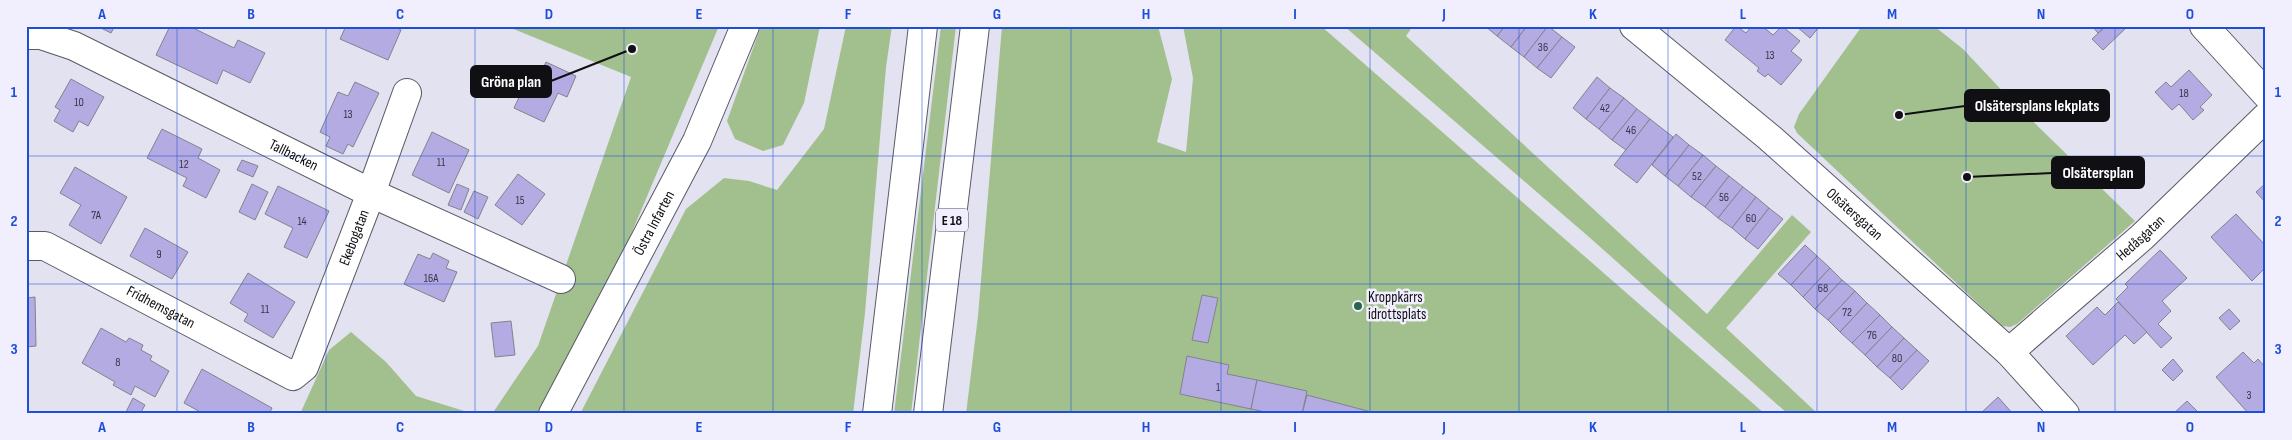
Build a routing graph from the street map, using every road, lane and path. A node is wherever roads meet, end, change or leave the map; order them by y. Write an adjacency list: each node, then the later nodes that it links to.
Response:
1 (745, 26): 15 (main road, Östra Infarten)
2 (923, 26): 16 (main road)
3 (975, 26): 17 (main road, E 18)
4 (1634, 26): 13 (main road, Olsätersgatan)
5 (2204, 26): 8 (main road)
6 (26, 35): 10 (main road, Tallbacken)
7 (407, 93): 10 (main road, Ekebogatan)
8 (2266, 94)
9 (2266, 117): 13 (main road, Hedåsgatan)
10 (372, 194): 12 (main road, Tallbacken); 14 (main road, Ekebogatan)
11 (26, 246): 14 (main road, Fridhemsgatan)
12 (561, 279)
13 (2009, 352): 18 (main road, Olsätersgatan)
14 (293, 376)
15 (553, 414)
16 (877, 414)
17 (928, 414)
18 (2065, 414)

